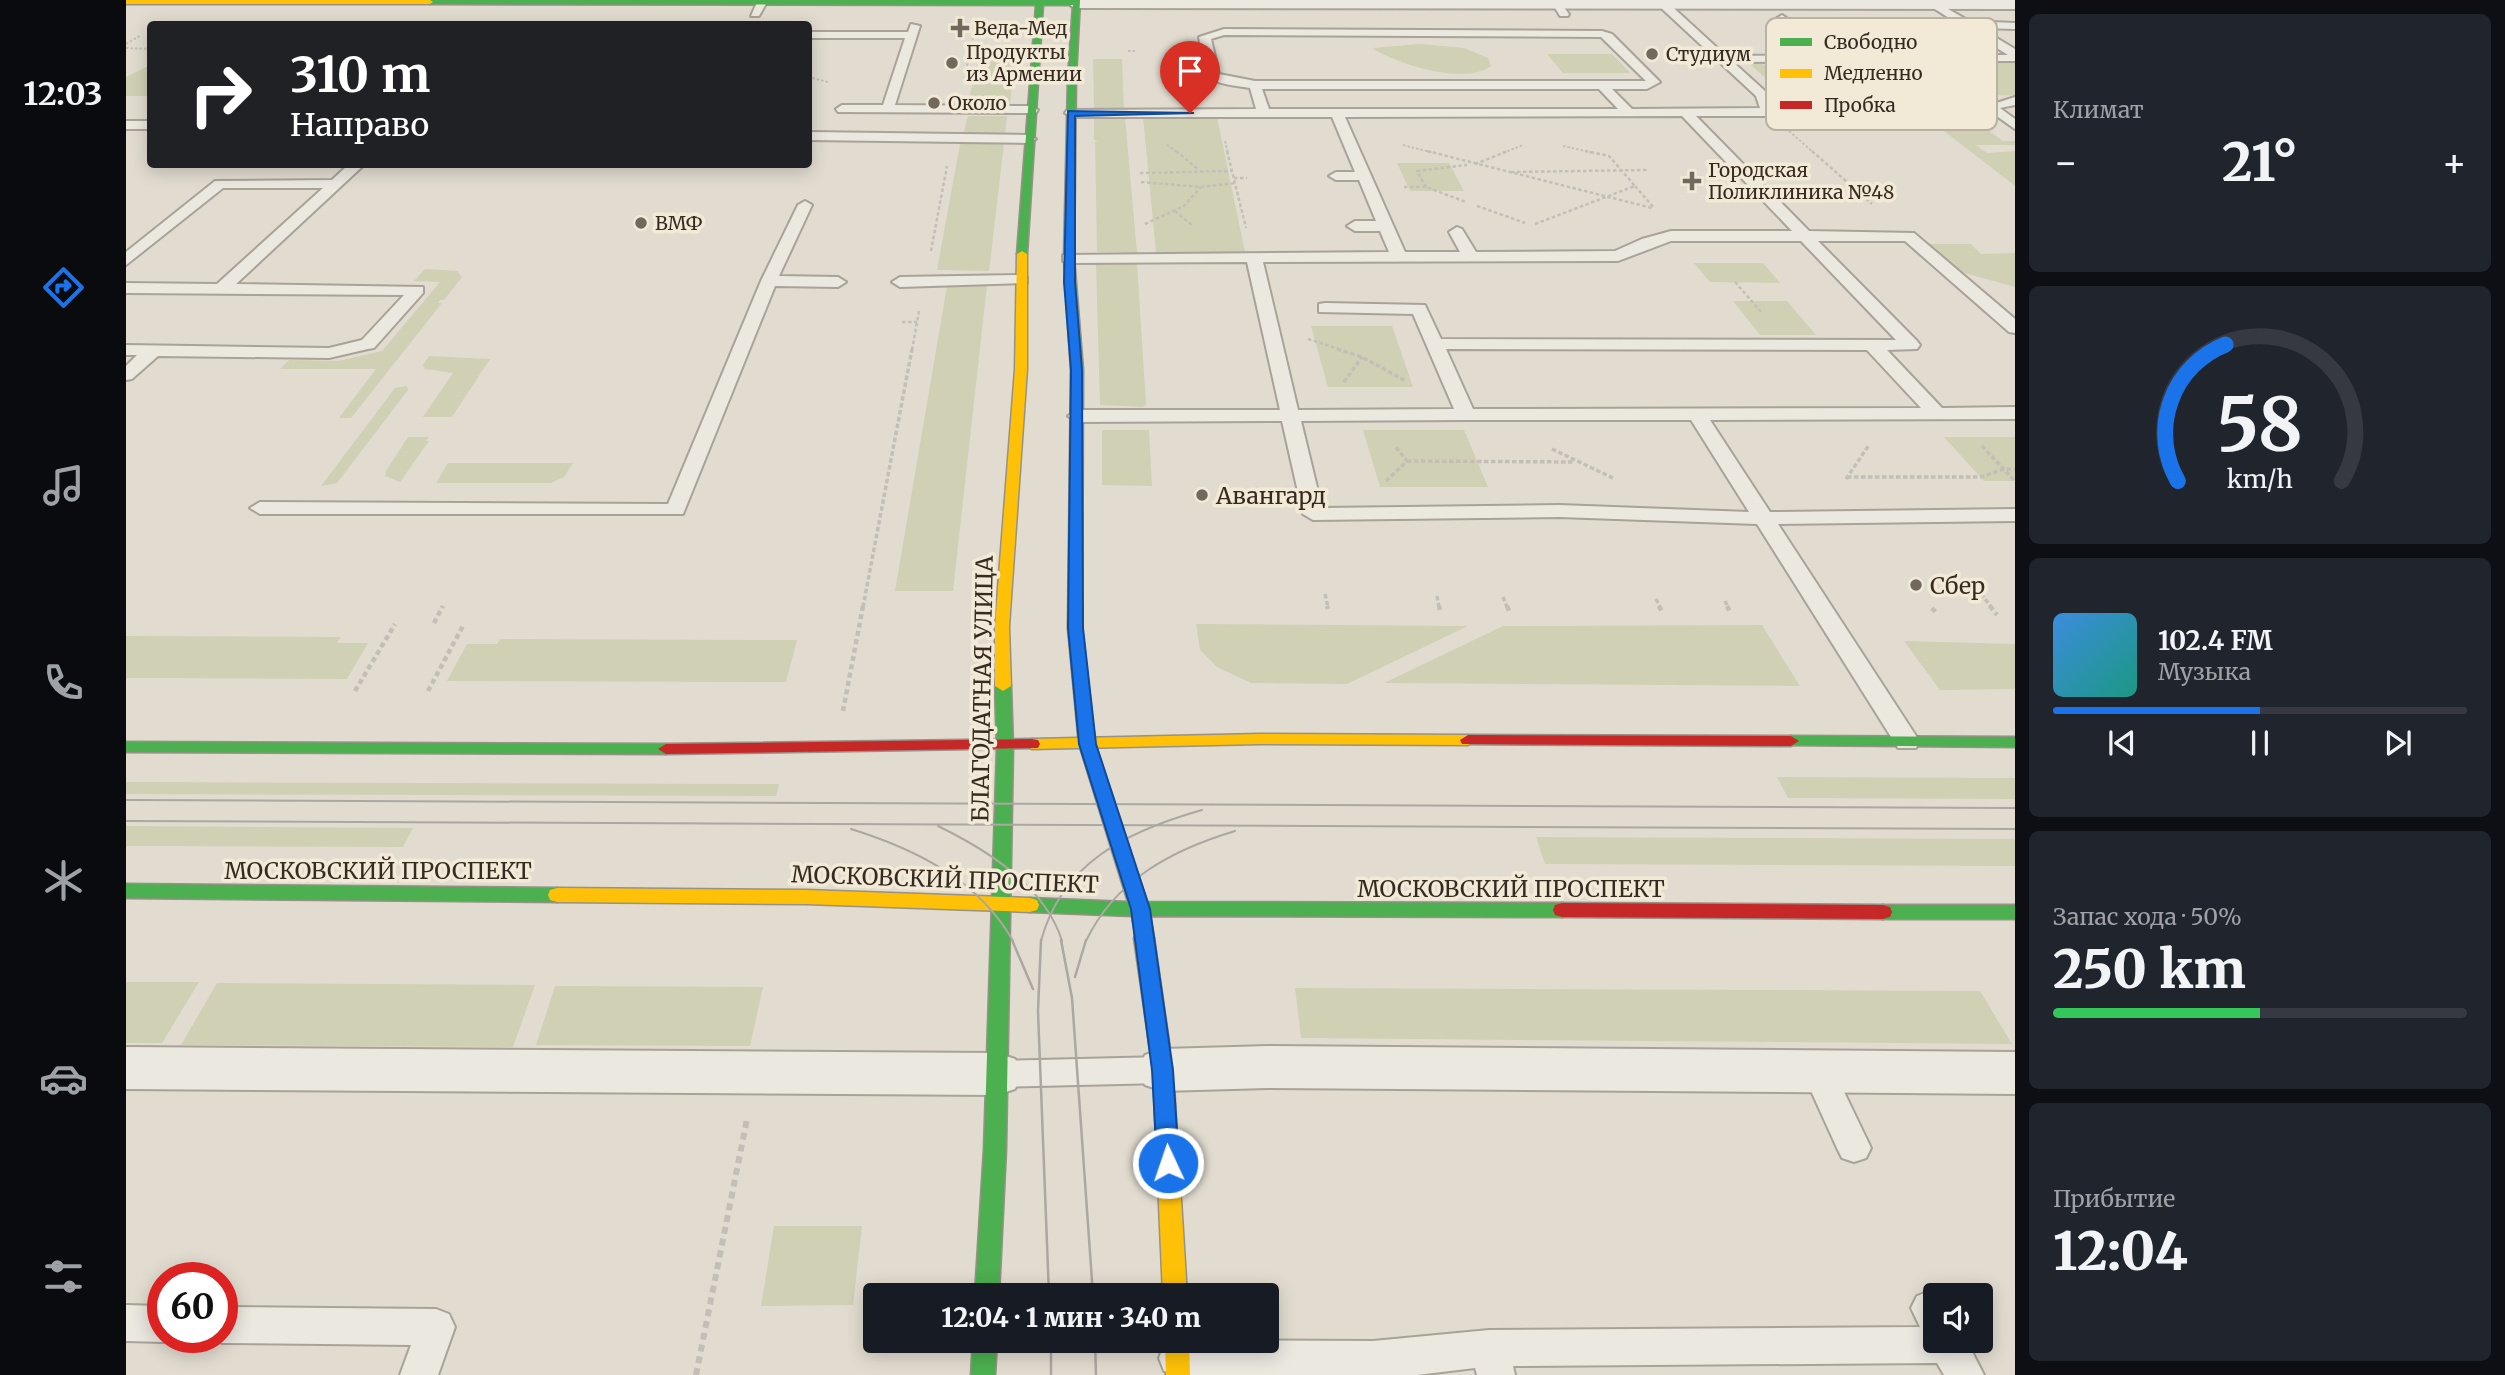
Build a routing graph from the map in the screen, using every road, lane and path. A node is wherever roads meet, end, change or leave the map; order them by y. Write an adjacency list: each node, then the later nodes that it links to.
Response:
1 (575, 1): 2 (main road); 5 (main road)
2 (1040, 1): 3 (main road); 35 (main road, БЛАГОДАТНАЯ УЛИЦА)
3 (1077, 1): 6 (street); 38 (main road)
4 (1823, 2): 6 (street); 7 (street)
5 (128, 3)
6 (1662, 4): 25 (lane)
7 (1934, 4): 8 (street); 9 (lane)
8 (2015, 4)
9 (1956, 18)
10 (976, 21): 15 (path)
11 (1997, 25): 12 (lane)
12 (2015, 26)
13 (812, 35): 33 (lane)
14 (962, 43): 15 (path)
15 (971, 43): 22 (path)
16 (1997, 44): 24 (lane)
17 (126, 48): 18 (path)
18 (147, 48)
19 (1001, 49): 22 (path)
20 (1128, 51): 21 (path)
21 (1135, 51)
22 (969, 55): 34 (path)
23 (1997, 56): 24 (lane)
24 (2015, 56)
25 (1722, 59): 26 (lane); 31 (lane)
26 (1766, 59)
27 (1255, 85): 28 (lane); 28 (lane); 40 (lane)
28 (1602, 85): 42 (lane)
29 (2015, 101): 30 (lane)
30 (1997, 105)
31 (1766, 106)
32 (842, 109): 33 (lane)
33 (888, 109): 34 (lane)
34 (958, 110): 35 (lane)
35 (1032, 110): 52 (main road, БЛАГОДАТНАЯ УЛИЦА)
36 (1766, 112): 43 (lane)
37 (1997, 112): 46 (lane)
38 (1071, 113): 39 (lane); 87 (main road)
39 (1218, 113): 40 (lane); 62 (path)
40 (1264, 113): 41 (lane)
41 (1337, 113): 42 (lane); 48 (lane)
42 (1629, 113): 43 (lane)
43 (1686, 113): 82 (lane)
44 (126, 125): 45 (lane)
45 (147, 125)
46 (2015, 125)
47 (1325, 130): 48 (lane)
48 (1345, 130): 66 (lane)
49 (1788, 130): 83 (path)
50 (812, 136): 51 (lane)
51 (953, 138): 52 (lane); 92 (path)
52 (1029, 139): 90 (main road, БЛАГОДАТНАЯ УЛИЦА)
53 (1157, 141): 59 (path)
54 (1394, 143): 57 (path)
55 (1557, 144): 60 (path)
56 (1524, 145): 57 (path)
57 (1474, 165): 63 (path); 75 (path)
58 (354, 168): 71 (lane)
59 (1199, 170): 62 (path); 64 (path)
60 (1621, 170): 61 (path); 63 (path); 72 (path)
61 (1649, 170)
62 (1233, 171): 67 (path)
63 (1503, 172): 76 (path)
64 (1140, 173)
65 (1336, 176): 66 (lane)
66 (1365, 176): 81 (lane)
67 (1234, 178): 68 (path); 70 (path)
68 (1247, 178)
69 (1141, 182): 73 (path)
70 (1236, 183): 73 (path); 88 (path)
71 (337, 184): 85 (lane); 96 (lane)
72 (1635, 186): 76 (path); 76 (path)
73 (1200, 187): 78 (path)
74 (1394, 187): 75 (path)
75 (1426, 187): 79 (path)
76 (1607, 195): 79 (path)
77 (805, 205): 91 (lane)
78 (1145, 224)
79 (1531, 225): 84 (path)
80 (1355, 226): 81 (lane)
81 (1386, 226): 86 (lane)
82 (1804, 236): 83 (lane); 84 (lane); 103 (lane)
83 (1909, 236): 101 (lane)
84 (1463, 244): 86 (lane)
85 (133, 248): 89 (lane)
86 (1399, 257): 88 (lane)
87 (1069, 258): 88 (lane); 111 (main road)
88 (1254, 258): 100 (lane)
89 (126, 260)
90 (1021, 280): 92 (lane); 153 (main road, БЛАГОДАТНАЯ УЛИЦА)
91 (768, 281): 93 (lane); 124 (lane)
92 (925, 281): 94 (lane); 99 (path)
93 (838, 282)
94 (900, 282)
95 (126, 288): 96 (lane)
96 (222, 288): 105 (lane)
97 (1325, 308): 102 (lane)
98 (902, 322): 99 (path)
99 (917, 322): 148 (path)
100 (1271, 326): 108 (path); 112 (lane)
101 (2015, 328)
102 (1435, 344): 103 (lane); 108 (lane)
103 (1872, 345): 109 (lane)
104 (126, 350): 105 (lane)
105 (153, 351): 106 (lane)
106 (126, 374)
107 (1890, 412): 109 (lane); 113 (lane); 120 (path)
108 (1470, 413): 112 (lane); 113 (lane); 117 (path)
109 (1937, 413): 110 (lane)
110 (2015, 413)
111 (1077, 416): 112 (lane); 151 (main road)
112 (1291, 416): 126 (lane)
113 (1698, 416): 126 (lane)
114 (1389, 439): 116 (path)
115 (1981, 444): 119 (path)
116 (1407, 461): 117 (path); 123 (path)
117 (1579, 462): 121 (path)
118 (2015, 468): 119 (path)
119 (2004, 469): 120 (path); 122 (path)
120 (1847, 477): 127 (path)
121 (1614, 478)
122 (2015, 481)
123 (1383, 484)
124 (260, 508)
125 (2015, 515): 127 (lane)
126 (1762, 518): 127 (lane); 149 (lane)
127 (1819, 518)
128 (1977, 588): 142 (path)
129 (1325, 594): 136 (path)
130 (1437, 596): 137 (path)
131 (1503, 597): 138 (path)
132 (1656, 599): 139 (path)
133 (1725, 601): 140 (path)
134 (443, 606): 143 (path)
135 (1932, 608): 141 (path)
136 (1328, 609)
137 (1440, 610)
138 (1509, 611)
139 (1662, 612)
140 (1730, 612)
141 (1937, 614)
142 (1997, 615)
143 (434, 623)
144 (396, 624): 146 (path)
145 (464, 624): 147 (path)
146 (355, 691)
147 (428, 691)
148 (842, 715)
149 (1907, 742): 150 (main road); 151 (main road)
150 (2015, 742)
151 (1087, 744): 153 (main road); 156 (main road)
152 (126, 747): 153 (main road)
153 (1005, 747): 155 (main road, БЛАГОДАТНАЯ УЛИЦА)
154 (126, 891): 155 (main road, МОСКОВСКИЙ ПРОСПЕКТ)
155 (1000, 904): 156 (main road, МОСКОВСКИЙ ПРОСПЕКТ); 162 (main road, БЛАГОДАТНАЯ УЛИЦА)
156 (1140, 909): 157 (main road, МОСКОВСКИЙ ПРОСПЕКТ); 159 (main road)
157 (2015, 912)
158 (126, 1068): 162 (street)
159 (1163, 1070): 160 (street); 162 (lane); 166 (main road)
160 (1818, 1071): 161 (street); 164 (lane)
161 (2015, 1073)
162 (997, 1074): 165 (main road, БЛАГОДАТНАЯ УЛИЦА)
163 (749, 1110): 175 (path)
164 (1854, 1148)
165 (988, 1283)
166 (1174, 1283)
167 (126, 1323): 168 (lane)
168 (147, 1324)
169 (238, 1325): 174 (lane)
170 (1923, 1339): 173 (lane)
171 (984, 1353): 176 (main road)
172 (1178, 1358): 173 (lane)
173 (1492, 1362)
174 (419, 1375)
175 (696, 1375)
176 (983, 1375)

